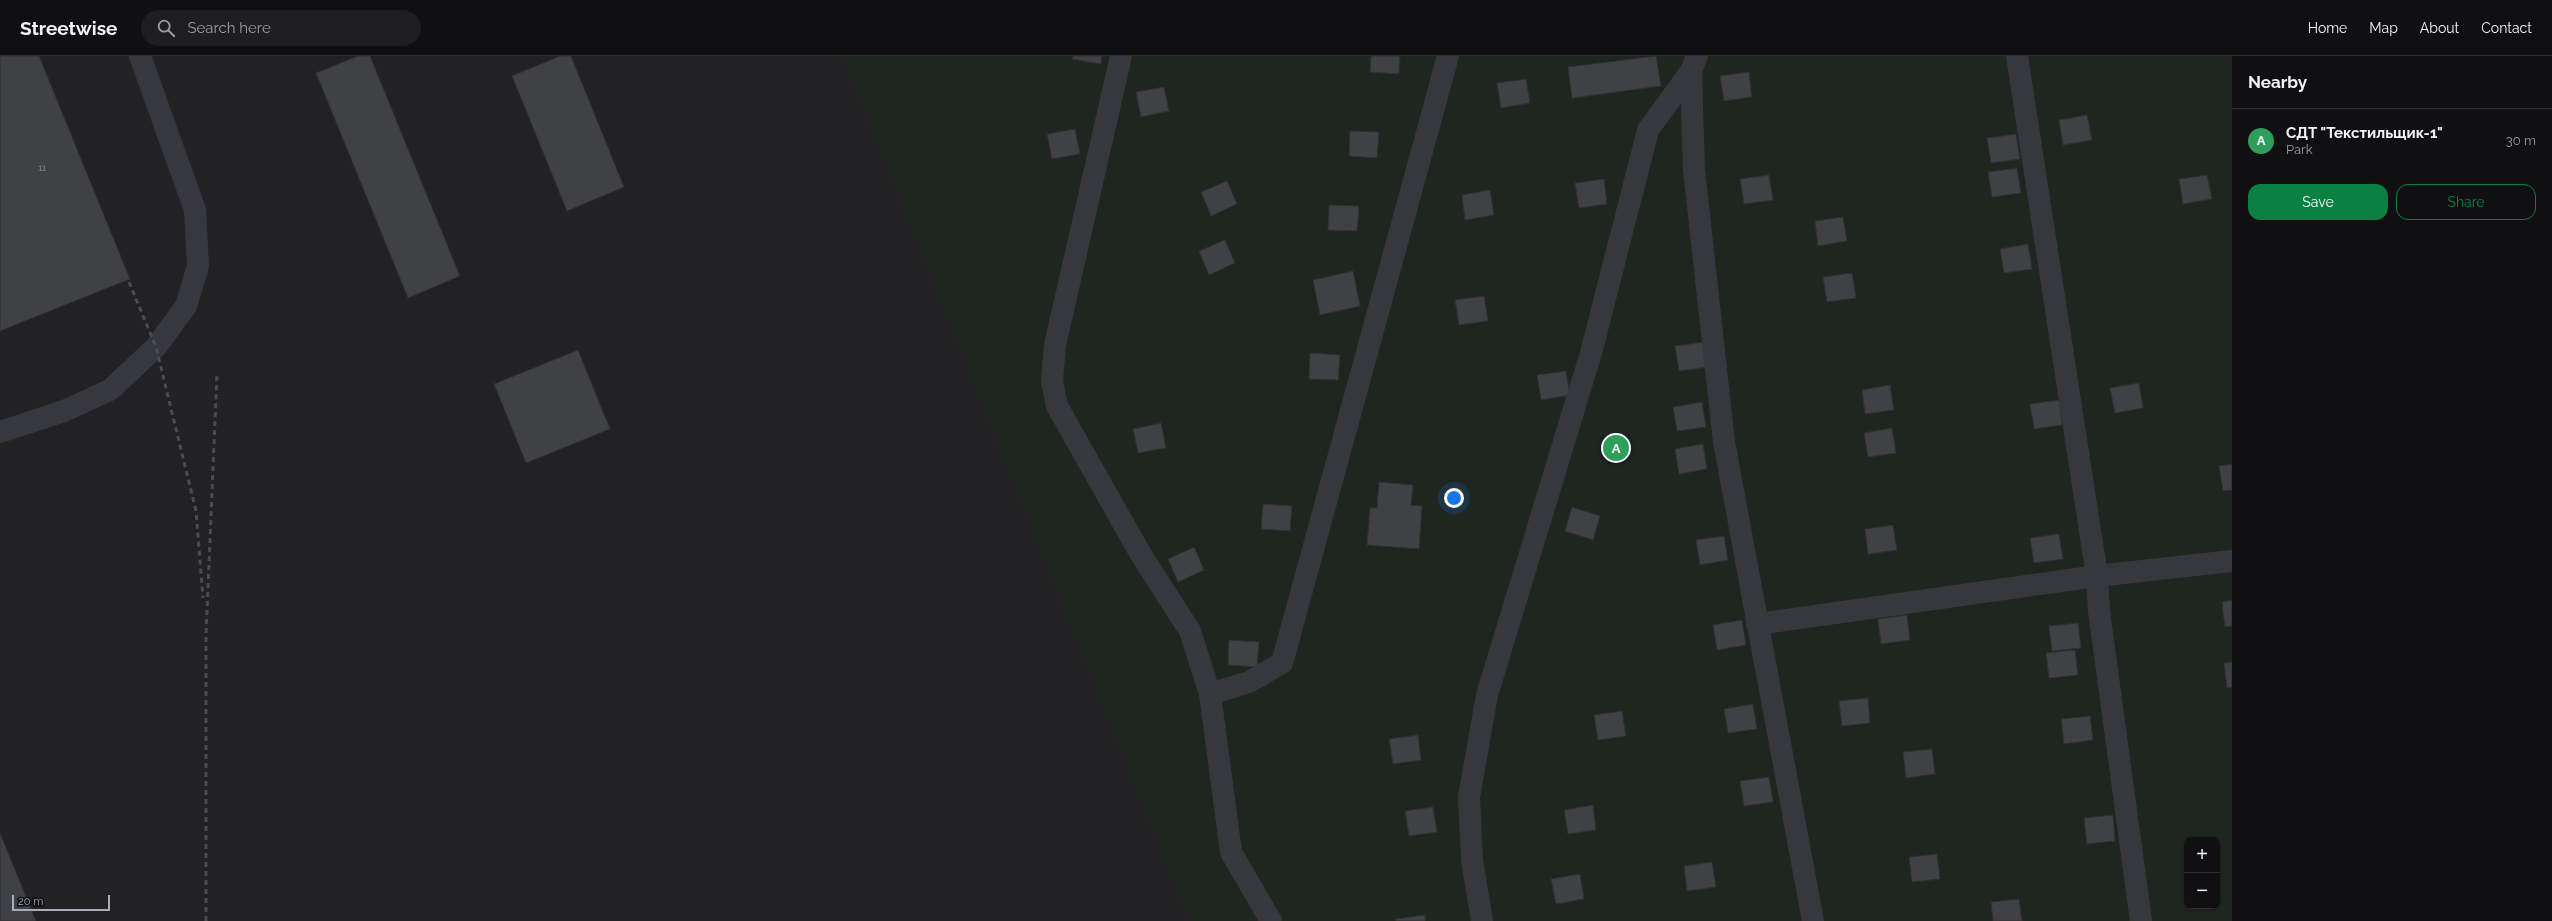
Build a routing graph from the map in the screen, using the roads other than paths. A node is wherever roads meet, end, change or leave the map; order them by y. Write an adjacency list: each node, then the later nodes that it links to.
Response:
1 (140, 56): 6 (lane)
2 (1121, 56): 10 (lane)
3 (1448, 56): 10 (lane)
4 (2018, 56): 8 (lane)
5 (1694, 64): 9 (lane); 12 (lane)
6 (0, 432)
7 (2232, 561): 8 (lane)
8 (2097, 576): 9 (lane); 14 (lane)
9 (1757, 624): 13 (lane)
10 (1210, 694): 11 (lane)
11 (1271, 921)
12 (1482, 921)
13 (1812, 921)
14 (2141, 921)

